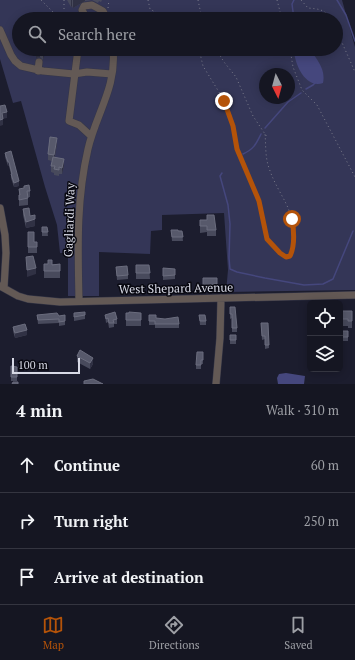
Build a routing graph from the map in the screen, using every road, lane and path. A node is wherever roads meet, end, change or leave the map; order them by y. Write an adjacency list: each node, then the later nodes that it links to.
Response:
1 (41, 0): 8 (path)
2 (64, 0): 9 (path)
3 (109, 0): 12 (path)
4 (148, 0): 13 (path)
5 (198, 0): 14 (path)
6 (277, 0): 15 (path)
7 (301, 0): 16 (path)
8 (53, 12)
9 (64, 12)
10 (83, 12): 11 (street)
11 (103, 12)
12 (107, 12)
13 (155, 12)
14 (201, 12)
15 (280, 12)
16 (325, 12)
17 (0, 30): 25 (street)
18 (343, 45): 26 (path)
19 (77, 56): 27 (street)
20 (114, 56): 28 (street, Gagliardi Way)
21 (201, 56): 29 (path)
22 (220, 56): 29 (path)
23 (291, 56): 32 (path)
24 (39, 62): 25 (street)
25 (38, 71): 27 (street)
26 (355, 72)
27 (74, 74): 28 (street); 30 (street)
28 (112, 74): 30 (street, Gagliardi Way)
29 (265, 134): 31 (path)
30 (91, 136): 37 (street, Gagliardi Way)
31 (267, 137)
32 (355, 176)
33 (0, 208): 34 (street)
34 (2, 286): 37 (street, West Shepard Avenue)
35 (355, 295): 36 (street, West Shepard Avenue)
36 (221, 298): 37 (street, West Shepard Avenue); 38 (street)
37 (79, 301)
38 (216, 384)

